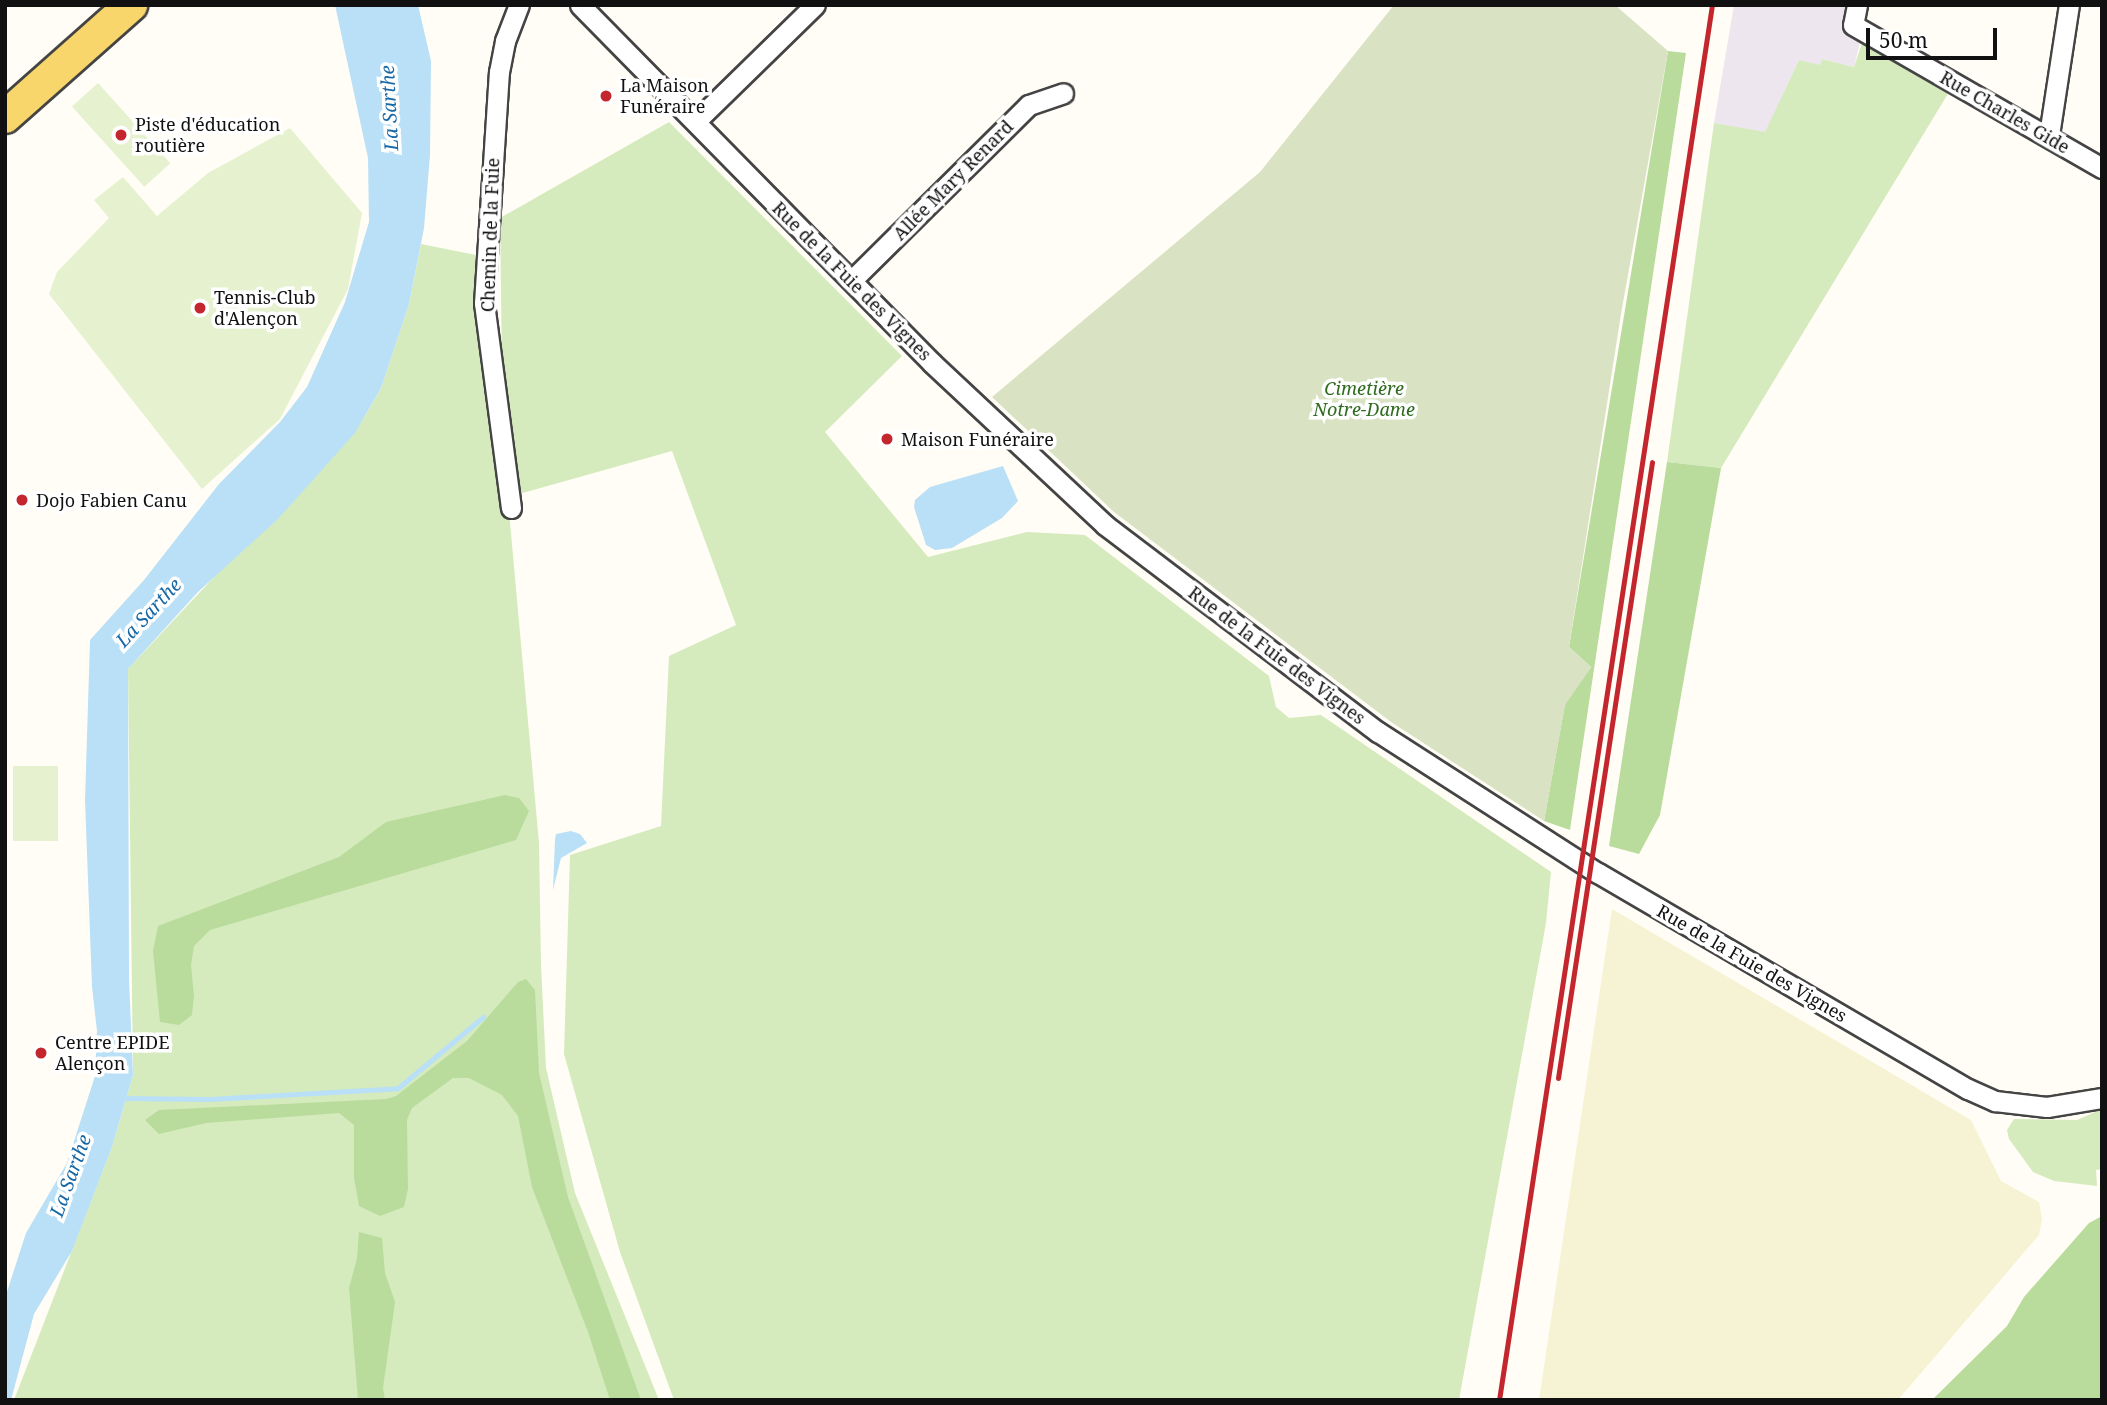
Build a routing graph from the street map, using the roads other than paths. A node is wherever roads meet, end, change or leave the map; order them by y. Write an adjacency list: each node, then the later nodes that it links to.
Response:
1 (131, 5): 8 (main road)
2 (519, 5): 13 (street, Chemin de la Fuie)
3 (580, 5): 9 (street, Rue de la Fuie des Vignes)
4 (815, 5): 9 (street)
5 (1857, 5): 10 (street, Rue Charles Gide)
6 (2069, 5): 10 (street)
7 (1063, 93): 12 (street, Allée Mary Renard)
8 (5, 117)
9 (695, 121): 12 (street, Rue de la Fuie des Vignes)
10 (2049, 135): 11 (street, Rue Charles Gide)
11 (2102, 168)
12 (852, 280): 14 (street, Rue de la Fuie des Vignes)
13 (511, 508)
14 (2102, 1098)

